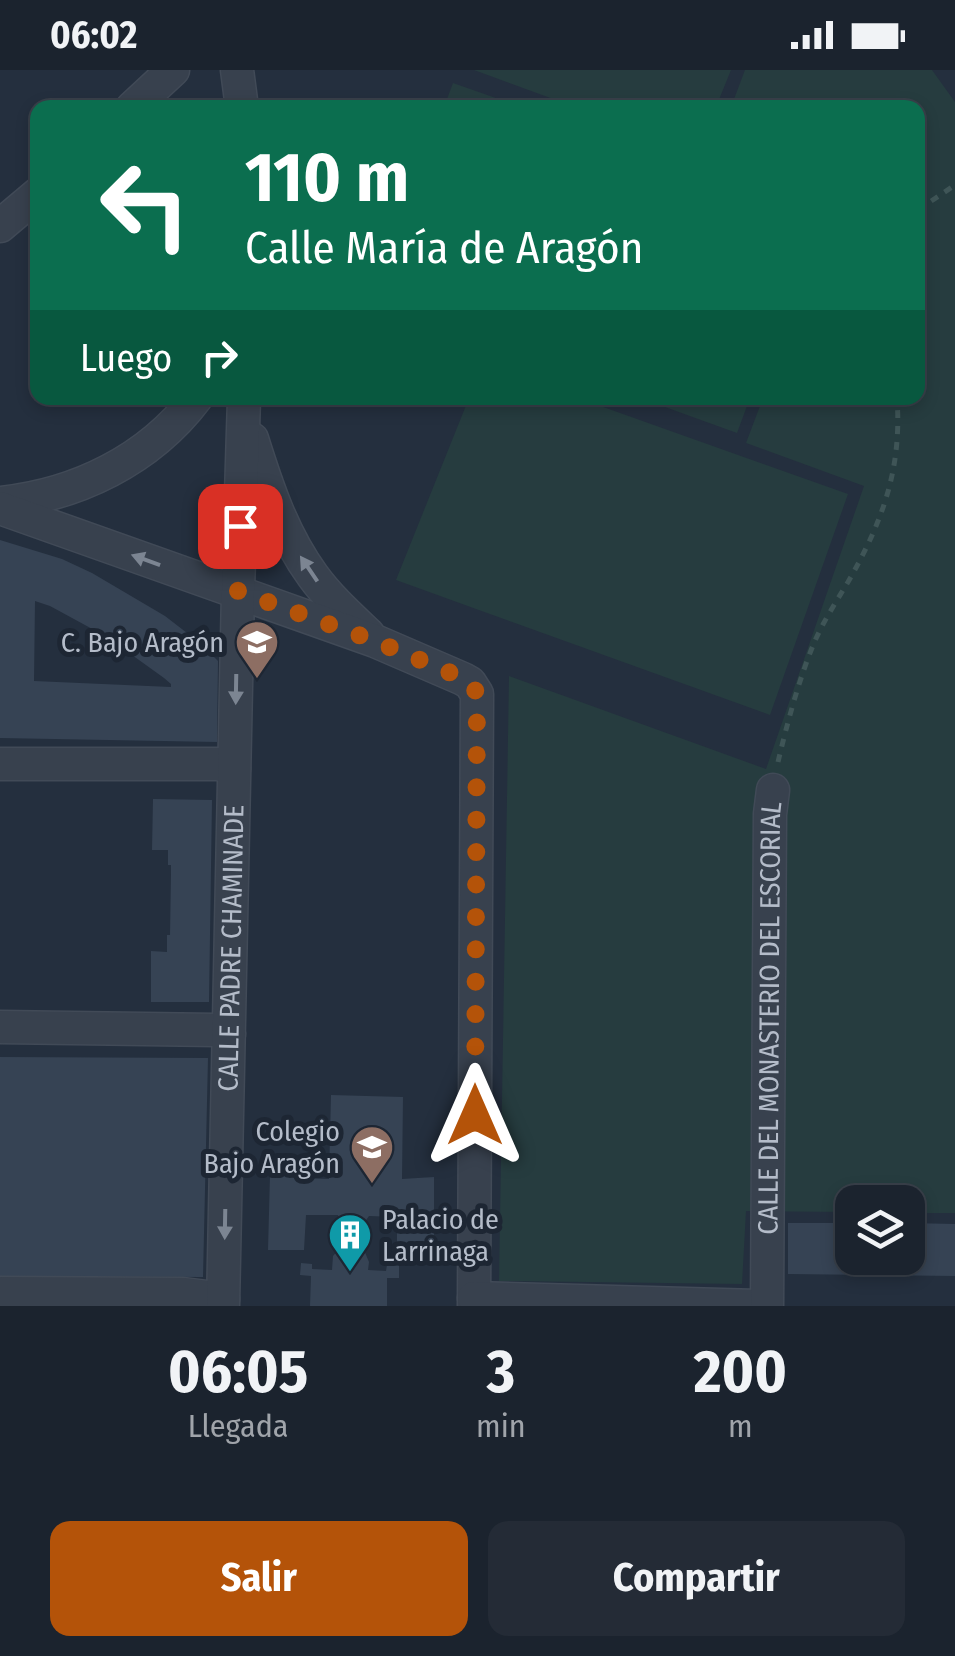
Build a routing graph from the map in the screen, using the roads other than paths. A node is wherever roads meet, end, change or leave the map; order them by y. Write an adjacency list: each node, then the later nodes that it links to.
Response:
1 (172, 70): 3 (street)
2 (236, 70): 4 (street)
3 (140, 100)
4 (241, 100)
5 (30, 201): 6 (street)
6 (0, 226)
7 (190, 405): 9 (street)
8 (244, 406): 10 (street, CALLE PADRE CHAMINADE); 11 (street, one-way to 8)
9 (0, 505): 10 (street, one-way to 9)
10 (238, 591): 11 (street); 13 (street, CALLE PADRE CHAMINADE, one-way to 13)
11 (375, 641): 19 (street)
12 (0, 764): 13 (street)
13 (234, 769): 16 (street, CALLE PADRE CHAMINADE)
14 (772, 790): 21 (street, CALLE DEL MONASTERIO DEL ESCORIAL)
15 (0, 1026): 16 (street)
16 (229, 1034): 18 (street, CALLE PADRE CHAMINADE, one-way to 18)
17 (0, 1293): 18 (street)
18 (223, 1302)
19 (474, 1302): 20 (street)
20 (758, 1306)
21 (767, 1306)

